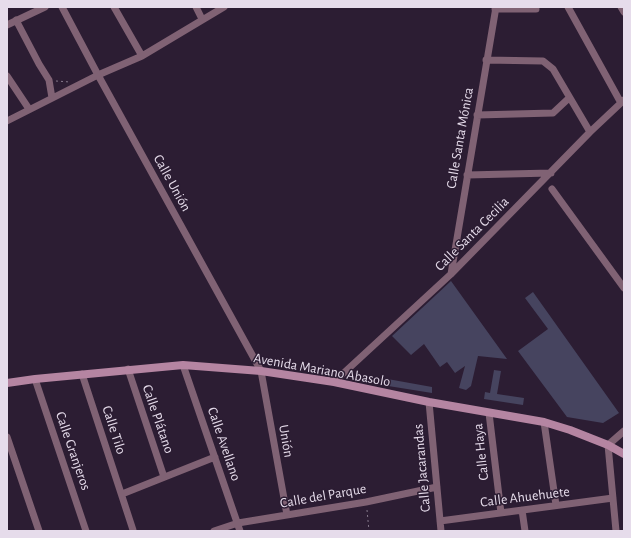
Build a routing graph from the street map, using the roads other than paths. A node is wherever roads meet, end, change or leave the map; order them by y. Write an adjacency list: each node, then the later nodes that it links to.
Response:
1 (45, 7): 12 (street)
2 (62, 7): 16 (street, Calle Unión)
3 (114, 7): 14 (street)
4 (196, 7): 11 (street)
5 (224, 7): 11 (street)
6 (568, 7): 20 (street)
7 (621, 7): 10 (street)
8 (495, 8): 9 (street); 15 (street, Calle Santa Mónica)
9 (536, 9)
10 (624, 12)
11 (202, 19): 14 (street)
12 (16, 20): 13 (street); 18 (street)
13 (7, 25)
14 (142, 56): 16 (street)
15 (486, 60): 19 (street); 22 (street, Calle Santa Mónica)
16 (98, 75): 18 (street); 32 (street, Calle Unión)
17 (7, 76): 21 (street)
18 (52, 98): 21 (street)
19 (569, 98): 22 (street); 24 (street)
20 (622, 101): 24 (street, Calle Santa Cecilia)
21 (30, 109): 23 (street)
22 (477, 115): 26 (street, Calle Santa Mónica)
23 (7, 121)
24 (590, 132): 25 (street, Calle Santa Cecilia)
25 (551, 173): 26 (street); 28 (street, Calle Santa Cecilia)
26 (467, 175): 28 (street, Calle Santa Mónica)
27 (552, 189): 29 (street)
28 (451, 274): 35 (street, Calle Santa Cecilia)
29 (624, 288)
30 (183, 365): 31 (street, Avenida Mariano Abasolo); 32 (street, Avenida Mariano Abasolo); 44 (street, Calle Avellano)
31 (128, 369): 33 (street, Avenida Mariano Abasolo); 45 (street, Calle Plátano)
32 (261, 371): 35 (street, Avenida Mariano Abasolo); 52 (street, Unión)
33 (82, 374): 34 (street, Avenida Mariano Abasolo); 47 (street, Calle Tilo)
34 (35, 379): 36 (street, Avenida Mariano Abasolo); 57 (street, Calle Granjeros)
35 (334, 382): 37 (street, Avenida Mariano Abasolo)
36 (7, 383)
37 (429, 402): 38 (street, Avenida Mariano Abasolo); 46 (street, Calle Jacarandas)
38 (489, 413): 39 (street, Avenida Mariano Abasolo); 51 (street, Calle Haya)
39 (544, 422): 42 (street, Avenida Mariano Abasolo); 49 (street)
40 (624, 431): 42 (street)
41 (7, 437): 56 (street)
42 (608, 445): 43 (street, Avenida Mariano Abasolo); 48 (street)
43 (624, 454)
44 (215, 458): 45 (street); 54 (street, Calle Avellano)
45 (164, 477): 47 (street)
46 (437, 487): 52 (street, Calle del Parque); 53 (street, Calle Jacarandas)
47 (122, 494): 55 (street, Calle Tilo)
48 (613, 498): 49 (street, Calle Ahuehuete); 62 (street)
49 (556, 505): 50 (street, Calle Ahuehuete)
50 (522, 510): 51 (street, Calle Ahuehuete); 61 (street)
51 (501, 513): 53 (street, Calle Ahuehuete)
52 (287, 515): 54 (street, Calle del Parque)
53 (440, 521): 60 (street, Calle Jacarandas)
54 (238, 523): 58 (street, Calle del Parque); 59 (street, Calle Avellano)
55 (133, 530)
56 (39, 531)
57 (86, 531)
58 (214, 531)
59 (240, 531)
60 (441, 531)
61 (525, 531)
62 (616, 531)

